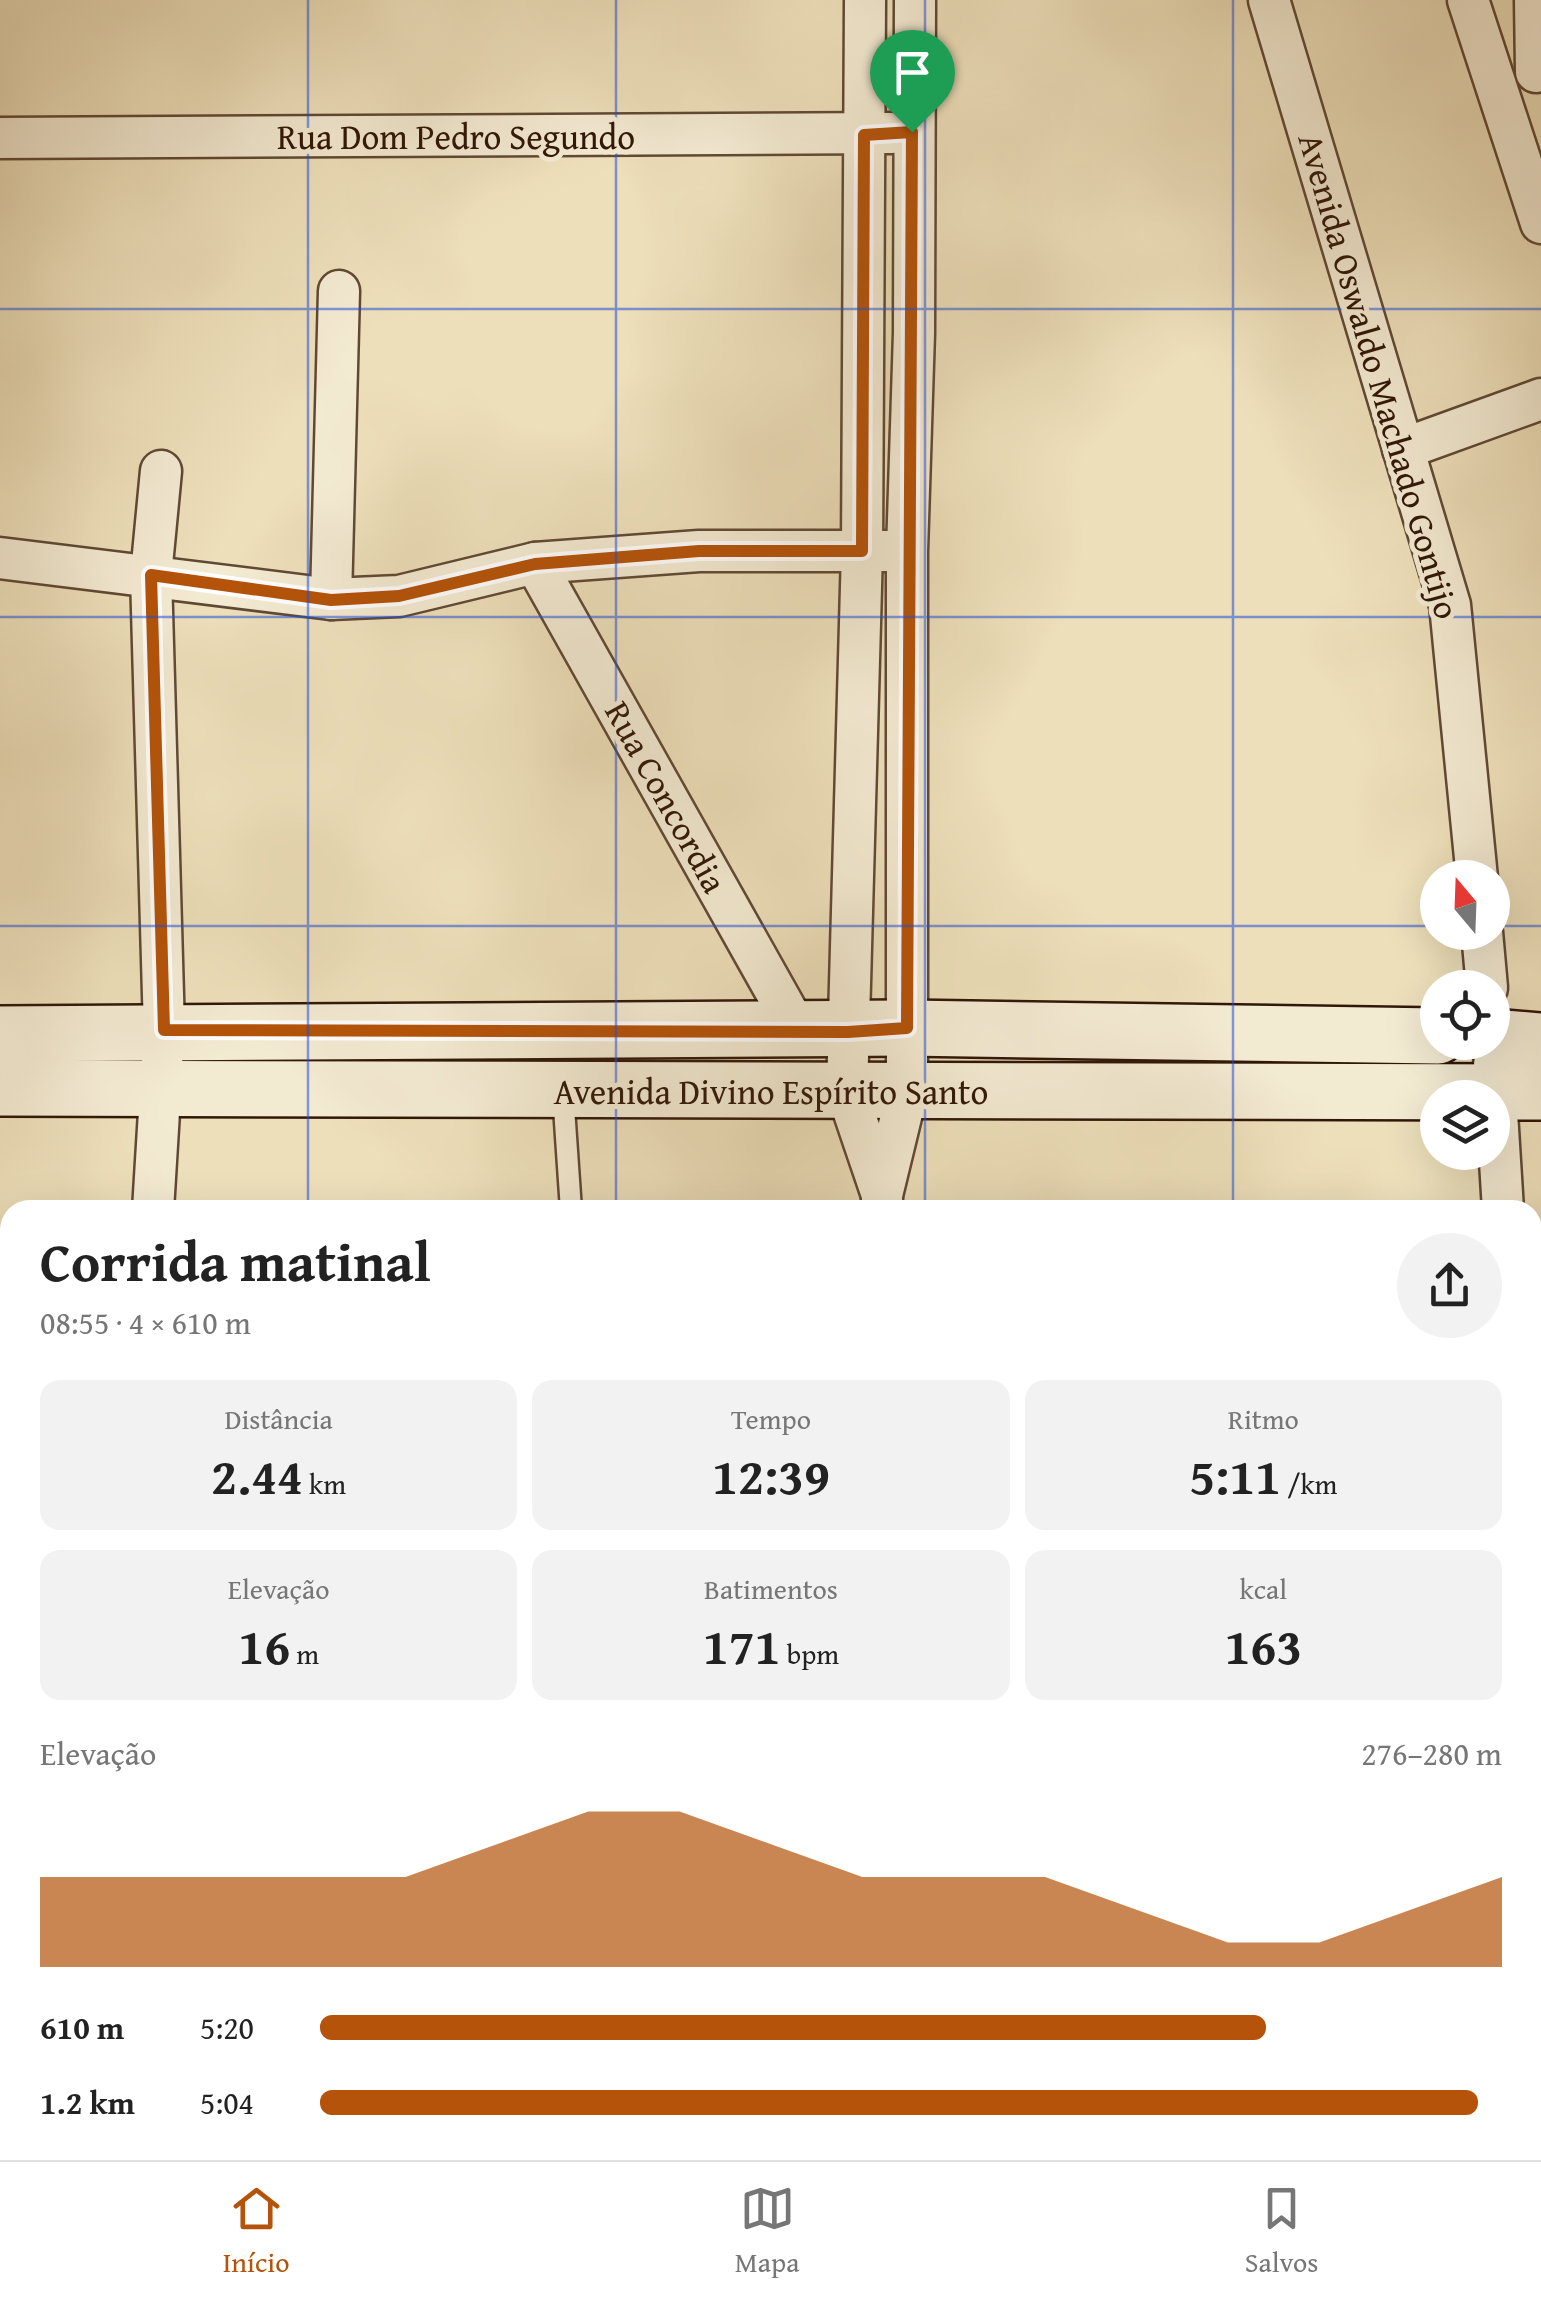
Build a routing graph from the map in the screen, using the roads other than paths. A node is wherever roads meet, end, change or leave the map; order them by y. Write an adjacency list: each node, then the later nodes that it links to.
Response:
1 (864, 0): 9 (street)
2 (915, 0): 8 (street)
3 (1269, 0): 14 (street, Avenida Oswaldo Machado Gontijo)
4 (1468, 0): 6 (street)
5 (1536, 0): 7 (street)
6 (1492, 63): 7 (street); 11 (street)
7 (1538, 73)
8 (912, 132): 9 (street, Rua Dom Pedro Segundo); 17 (street)
9 (864, 135): 10 (street, Rua Dom Pedro Segundo); 16 (street)
10 (0, 138)
11 (1541, 223)
12 (338, 291): 21 (street)
13 (1541, 399): 14 (street)
14 (1402, 449): 22 (street, Avenida Oswaldo Machado Gontijo)
15 (161, 471): 20 (street)
16 (862, 551): 17 (street); 19 (street); 25 (street)
17 (907, 551): 23 (street)
18 (0, 558): 20 (street)
19 (535, 564): 21 (street); 25 (street, Rua Concordia)
20 (151, 575): 21 (street); 24 (street)
21 (331, 600)
22 (1474, 860)
23 (907, 1028): 25 (street, Avenida Divino Espírito Santo); 27 (street, Avenida Divino Espírito Santo); 34 (street)
24 (164, 1030): 25 (street, Avenida Divino Espírito Santo); 26 (street, Avenida Divino Espírito Santo); 31 (street)
25 (823, 1032): 33 (street)
26 (0, 1034)
27 (1420, 1036)
28 (1541, 1041): 29 (street, Avenida Divino Espírito Santo)
29 (1505, 1064): 34 (street, Avenida Divino Espírito Santo); 39 (street)
30 (0, 1088): 31 (street, Avenida Divino Espírito Santo)
31 (161, 1089): 32 (street, Avenida Divino Espírito Santo); 35 (street)
32 (563, 1092): 33 (street, Avenida Divino Espírito Santo); 36 (lane)
33 (847, 1092): 34 (street, Avenida Divino Espírito Santo); 37 (street)
34 (907, 1092): 38 (street)
35 (155, 1200)
36 (570, 1200)
37 (881, 1200)
38 (882, 1200)
39 (1503, 1200)

